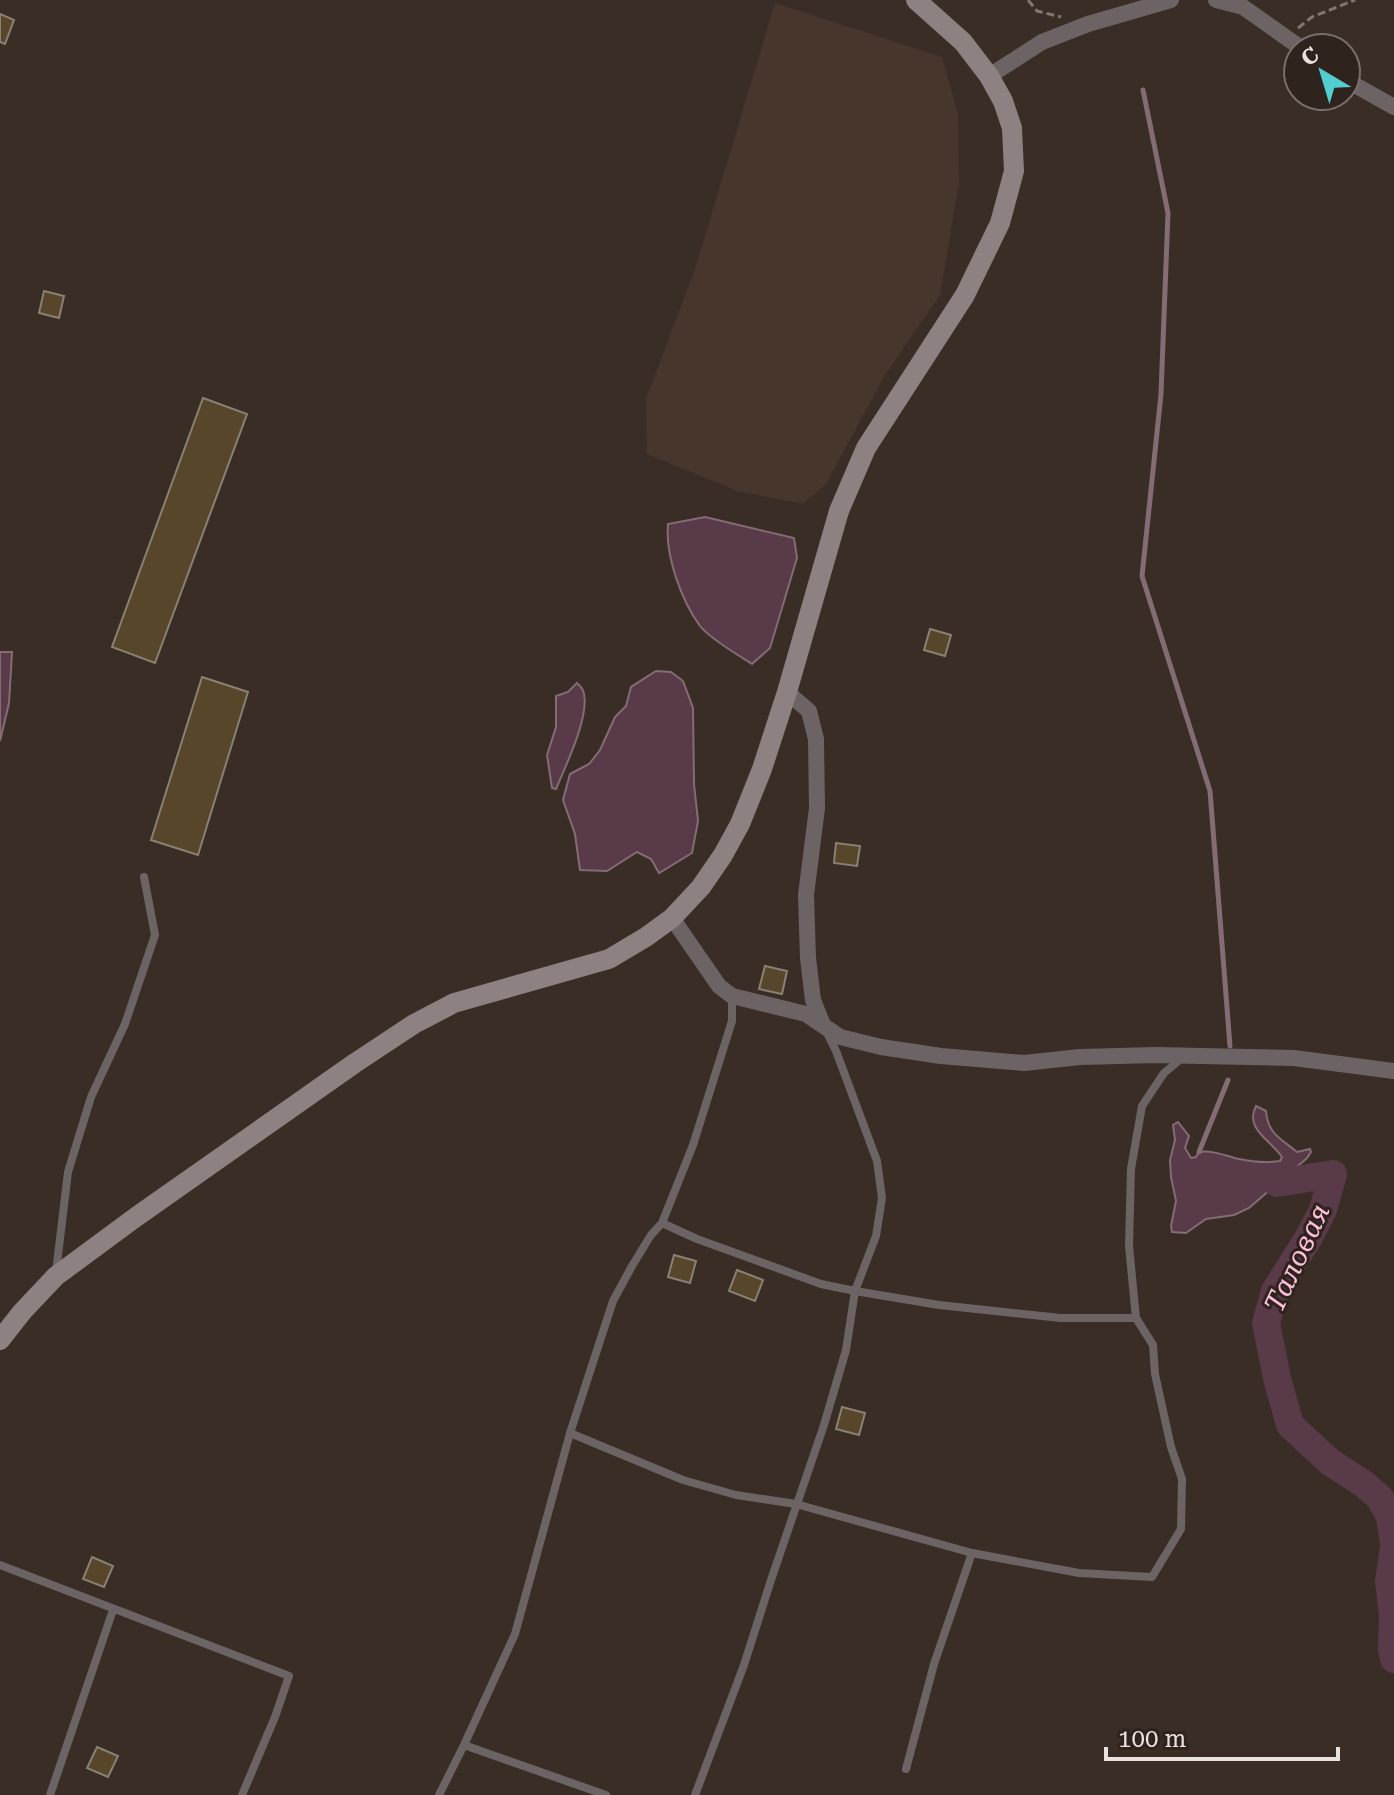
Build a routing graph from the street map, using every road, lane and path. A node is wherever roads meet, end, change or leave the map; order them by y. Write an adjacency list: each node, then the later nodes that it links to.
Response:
1 (916, 0): 9 (main road)
2 (1028, 0): 6 (path)
3 (1171, 0): 6 (street)
4 (1216, 0): 8 (street)
5 (1355, 0): 7 (path)
6 (1088, 24): 9 (street)
7 (1292, 32)
8 (1282, 34)
9 (989, 76): 12 (main road)
10 (1362, 89): 11 (street)
11 (1394, 107)
12 (787, 692): 14 (main road); 16 (street)
13 (144, 877): 20 (lane)
14 (672, 918): 15 (street); 20 (main road)
15 (732, 996): 16 (street); 19 (lane)
16 (823, 1025): 17 (street); 21 (lane)
17 (1198, 1057): 18 (street); 22 (lane)
18 (1394, 1071)
19 (662, 1223): 21 (lane); 24 (lane)
20 (56, 1276): 23 (main road)
21 (855, 1291): 22 (lane); 25 (lane)
22 (1136, 1318): 26 (lane)
23 (0, 1340)
24 (570, 1433): 25 (lane); 29 (lane)
25 (796, 1504): 26 (lane); 35 (lane)
26 (972, 1553): 30 (lane)
27 (0, 1565): 28 (lane)
28 (113, 1610): 31 (lane); 32 (lane)
29 (464, 1745): 33 (lane); 34 (lane)
30 (906, 1769)
31 (50, 1795)
32 (242, 1795)
33 (439, 1795)
34 (606, 1795)
35 (695, 1795)

